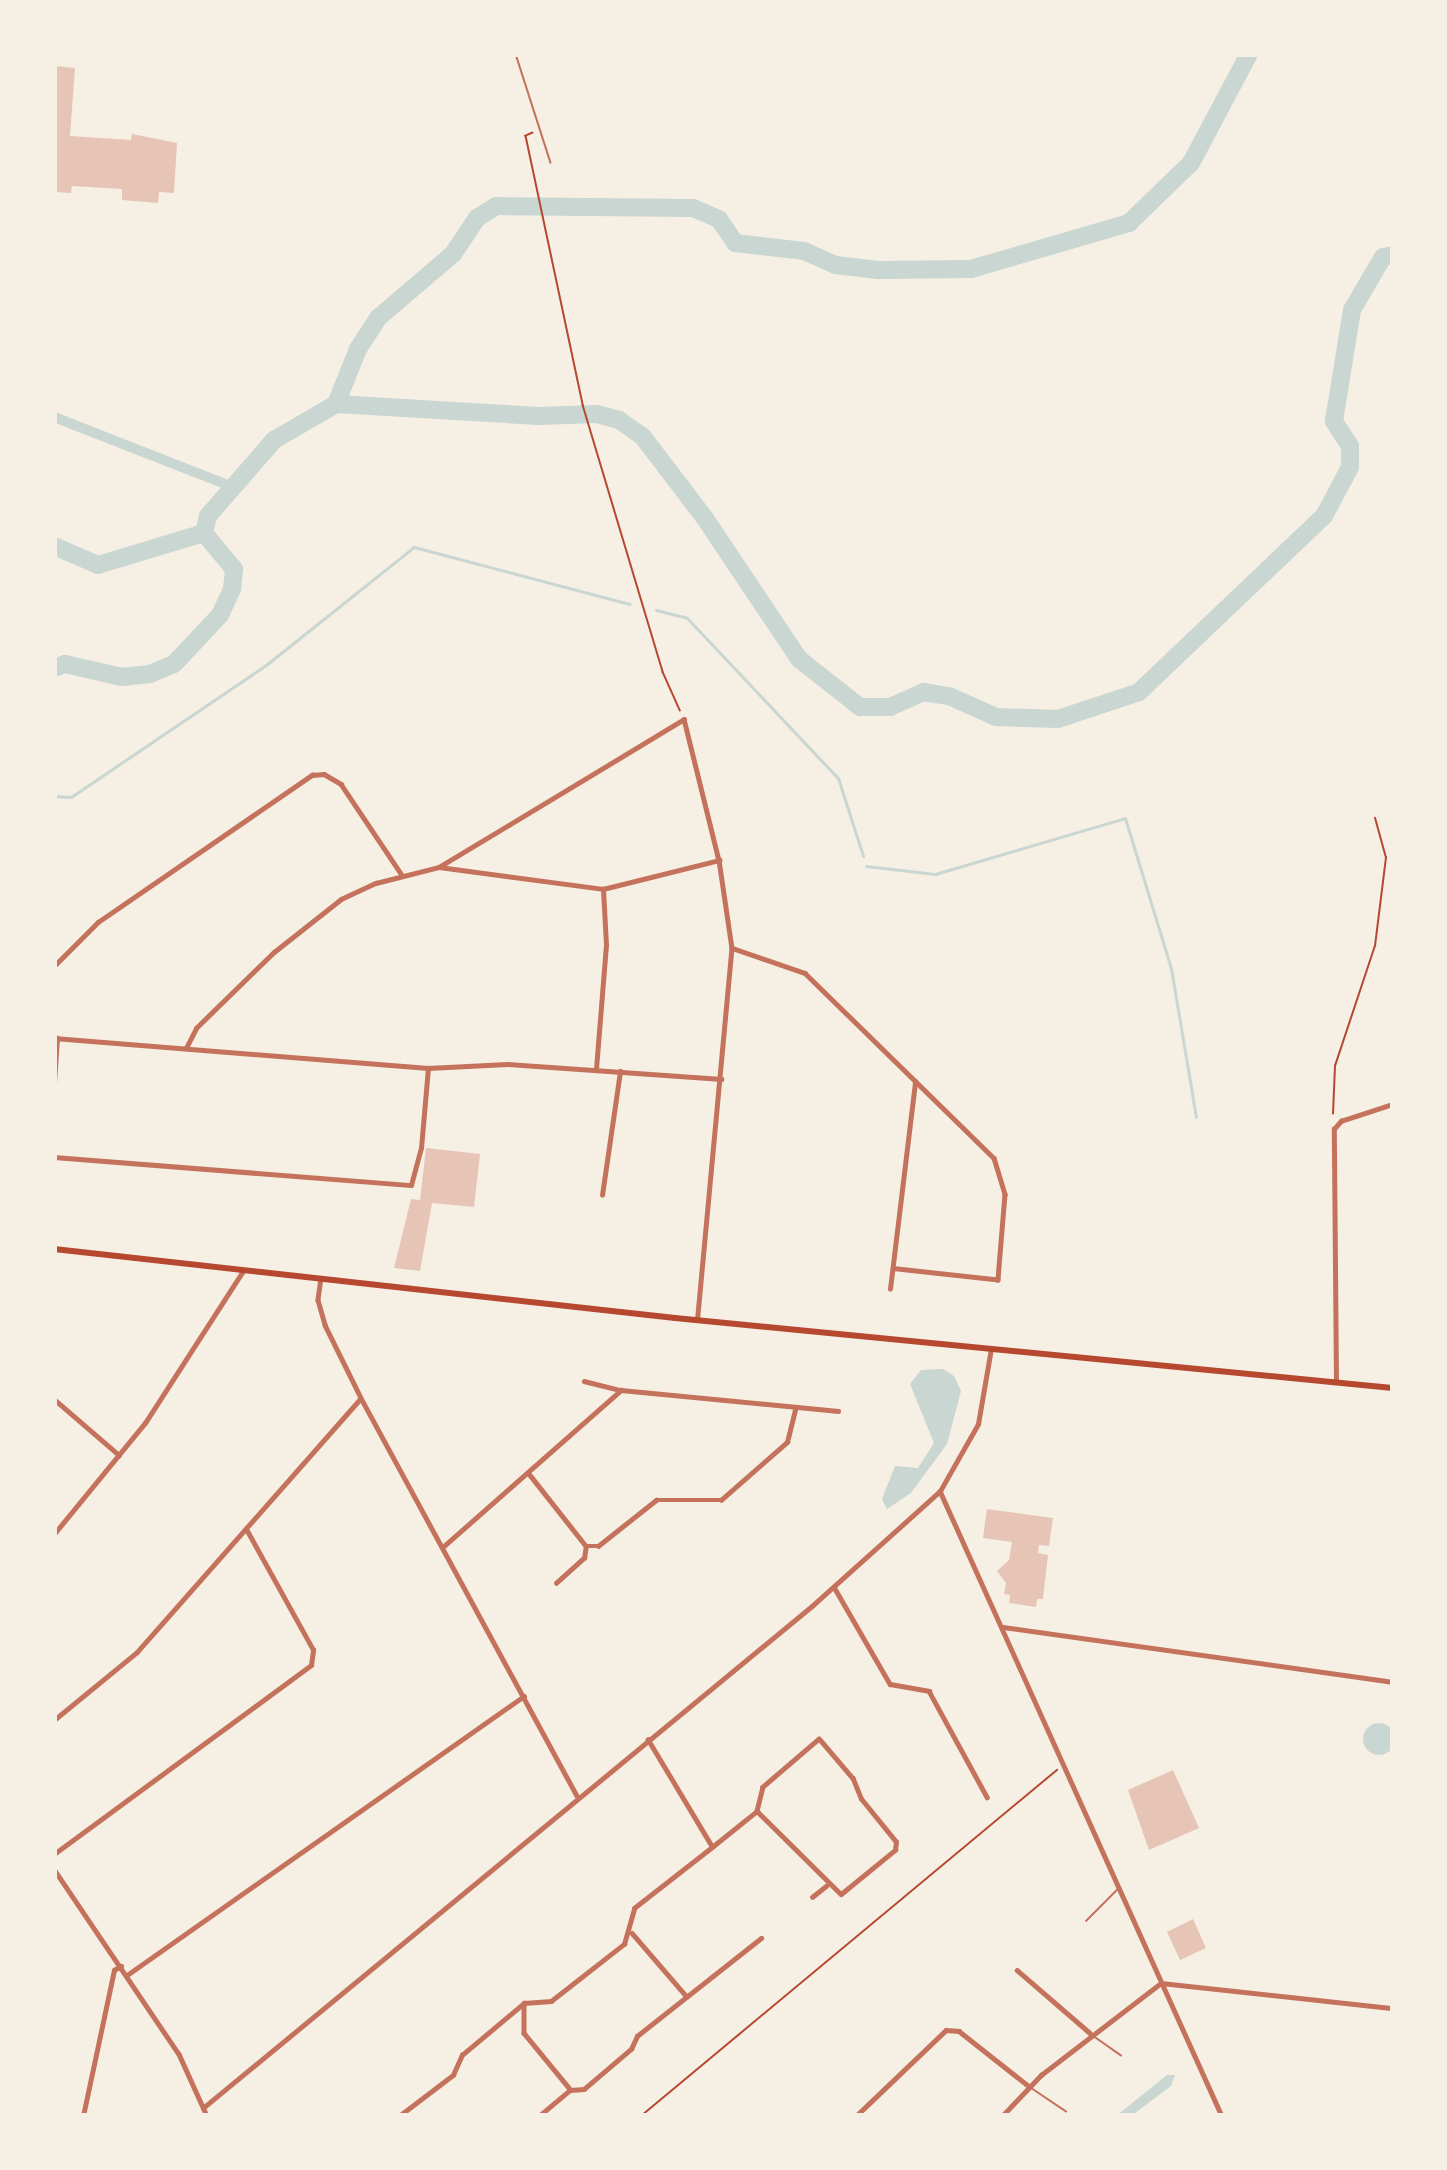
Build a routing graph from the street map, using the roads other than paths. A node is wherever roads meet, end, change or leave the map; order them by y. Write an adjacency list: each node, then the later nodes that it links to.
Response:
1 (516, 54): 2 (lane)
2 (551, 163)
3 (719, 860): 4 (street); 6 (street); 7 (street)
4 (439, 867): 5 (street); 6 (street)
5 (402, 875): 8 (street); 10 (street)
6 (604, 890): 12 (street)
7 (732, 948): 14 (street); 15 (street)
8 (54, 966)
9 (56, 1038): 10 (street); 16 (street)
10 (185, 1050): 11 (street)
11 (428, 1067): 12 (street); 18 (street)
12 (596, 1069): 13 (street)
13 (620, 1071): 15 (street); 19 (street)
14 (915, 1078): 21 (street); 21 (street)
15 (722, 1079): 25 (street)
16 (54, 1083)
17 (1393, 1104): 28 (street)
18 (54, 1156)
19 (602, 1195)
20 (54, 1249): 22 (main road)
21 (896, 1269): 24 (street)
22 (243, 1270): 23 (main road); 35 (street)
23 (321, 1278): 25 (main road); 31 (street)
24 (890, 1289)
25 (698, 1318): 26 (main road)
26 (991, 1349): 28 (main road); 37 (street)
27 (584, 1381): 30 (street)
28 (1336, 1382): 29 (main road)
29 (1393, 1388)
30 (621, 1390): 33 (street); 36 (street)
31 (361, 1398): 38 (street); 40 (street)
32 (54, 1399): 35 (street)
33 (795, 1410): 34 (street); 41 (street)
34 (838, 1411)
35 (119, 1455): 39 (street)
36 (529, 1474): 40 (street); 41 (street)
37 (940, 1491): 43 (street); 44 (street)
38 (246, 1529): 47 (street); 53 (street)
39 (54, 1534)
40 (444, 1546): 46 (street)
41 (586, 1546): 42 (street)
42 (556, 1583)
43 (834, 1587): 48 (street); 50 (street)
44 (1003, 1627): 45 (street); 56 (street)
45 (1393, 1682)
46 (524, 1696): 49 (street); 63 (street)
47 (54, 1720)
48 (648, 1739): 49 (street); 52 (street)
49 (577, 1795): 73 (street)
50 (987, 1797)
51 (757, 1811): 52 (street); 55 (street); 55 (street)
52 (712, 1847): 59 (street)
53 (54, 1854)
54 (54, 1869): 61 (street)
55 (827, 1886): 57 (street)
56 (1120, 1886): 58 (lane); 64 (street)
57 (812, 1898)
58 (1086, 1921)
59 (630, 1931): 65 (street); 66 (street)
60 (761, 1938): 65 (street)
61 (121, 1966): 63 (street); 74 (street)
62 (1017, 1970): 68 (street)
63 (127, 1975): 73 (street)
64 (1161, 1983): 67 (street); 68 (street); 79 (street)
65 (687, 1997): 71 (street)
66 (524, 2003): 71 (street); 75 (street)
67 (1393, 2008)
68 (1092, 2035): 69 (lane); 70 (street)
69 (1121, 2055)
70 (1030, 2087): 72 (lane); 77 (street); 78 (street)
71 (571, 2090): 76 (street)
72 (1066, 2110)
73 (205, 2112)
74 (82, 2116)
75 (400, 2116)
76 (539, 2116)
77 (856, 2116)
78 (1002, 2116)
79 (1222, 2116)

